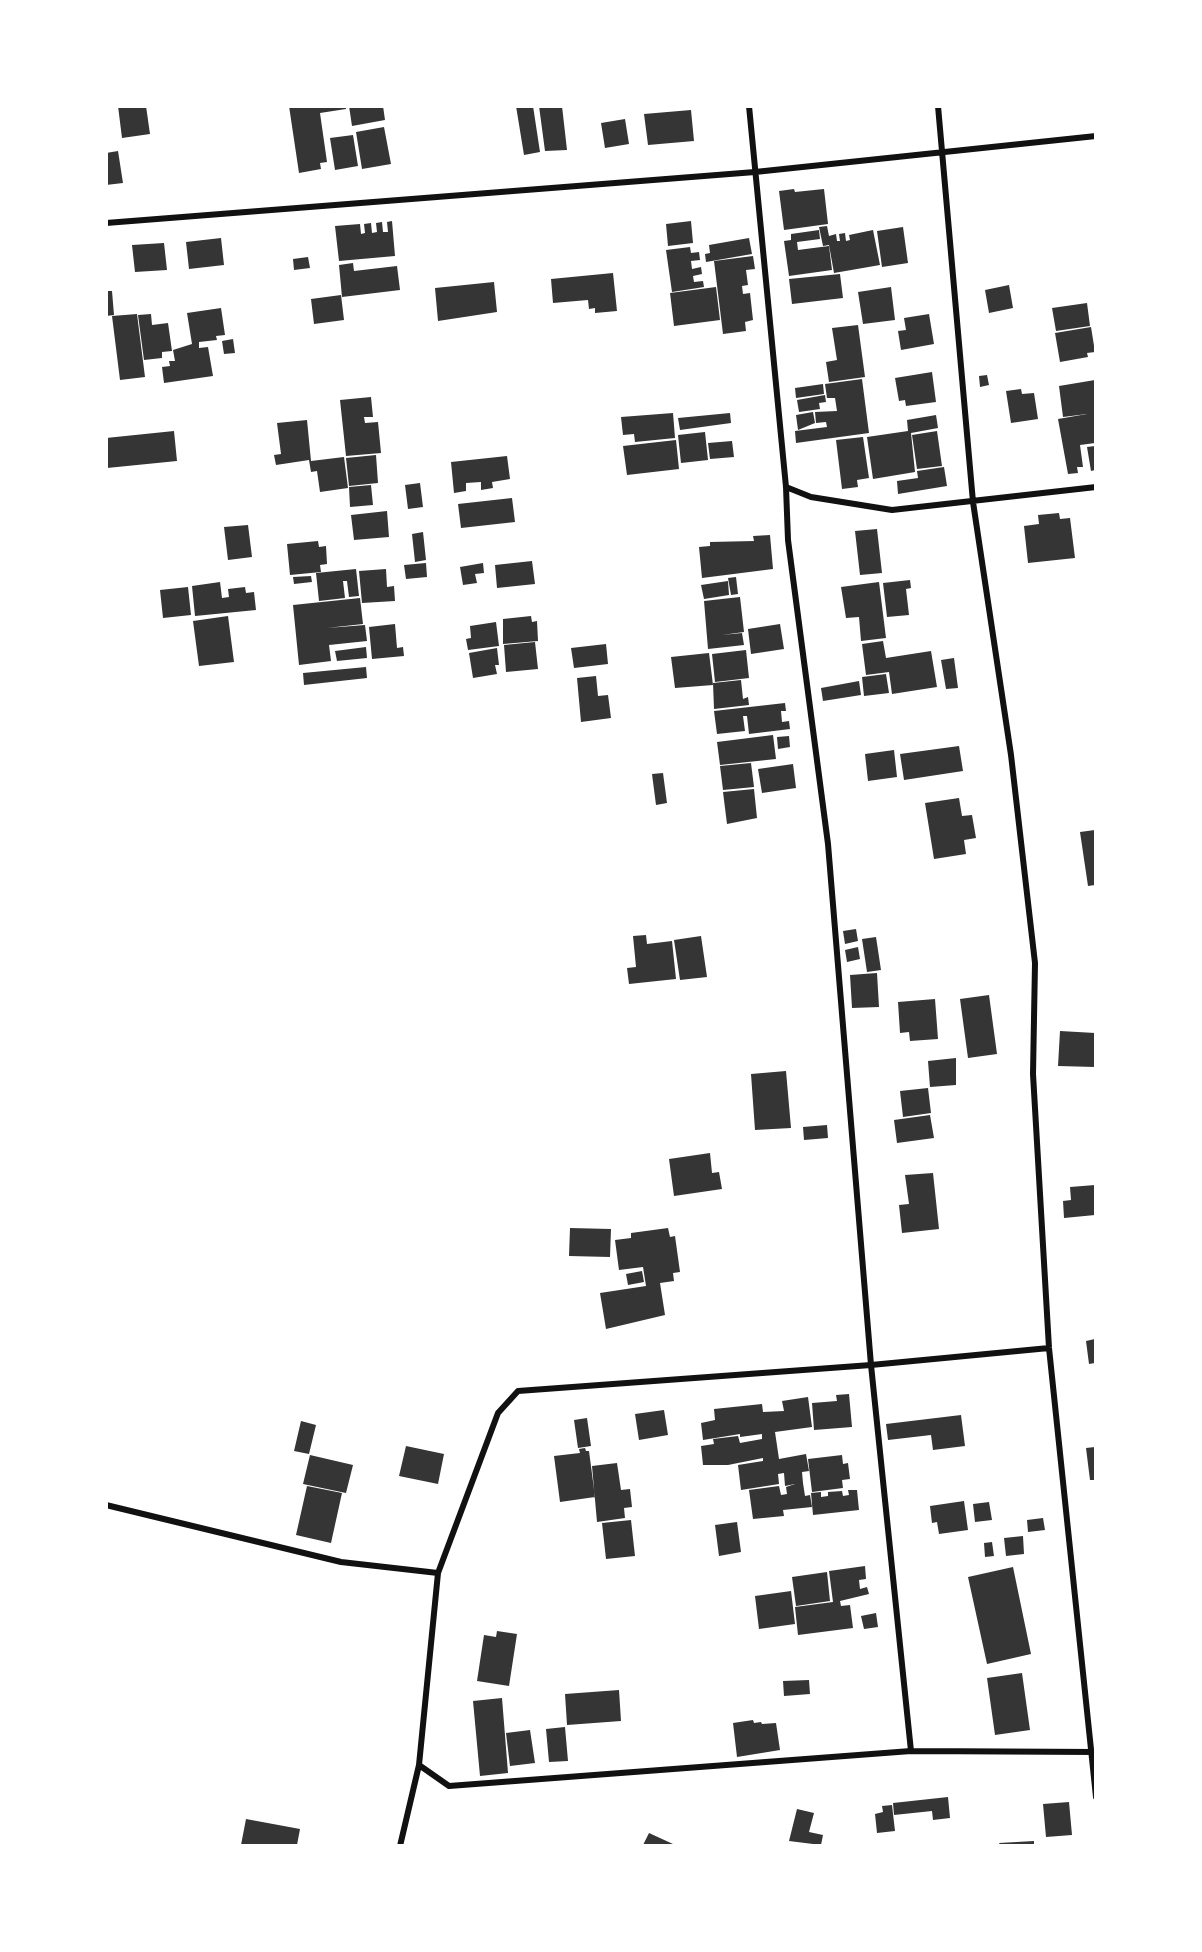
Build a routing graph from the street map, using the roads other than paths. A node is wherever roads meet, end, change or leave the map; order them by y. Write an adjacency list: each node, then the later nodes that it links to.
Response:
1 (749, 106): 5 (street)
2 (938, 106): 4 (street)
3 (1095, 136): 4 (street)
4 (944, 153): 5 (street); 9 (street)
5 (756, 172): 6 (street); 7 (street)
6 (106, 223)
7 (786, 487): 9 (street); 11 (street)
8 (1095, 488): 9 (street)
9 (974, 502): 10 (street)
10 (1049, 1348): 11 (street); 15 (street)
11 (871, 1365): 13 (street); 14 (street)
12 (106, 1505): 13 (street)
13 (438, 1573): 16 (street)
14 (911, 1751): 15 (street); 16 (street)
15 (1094, 1752): 17 (street)
16 (419, 1765): 18 (street)
17 (1095, 1797)
18 (400, 1845)

